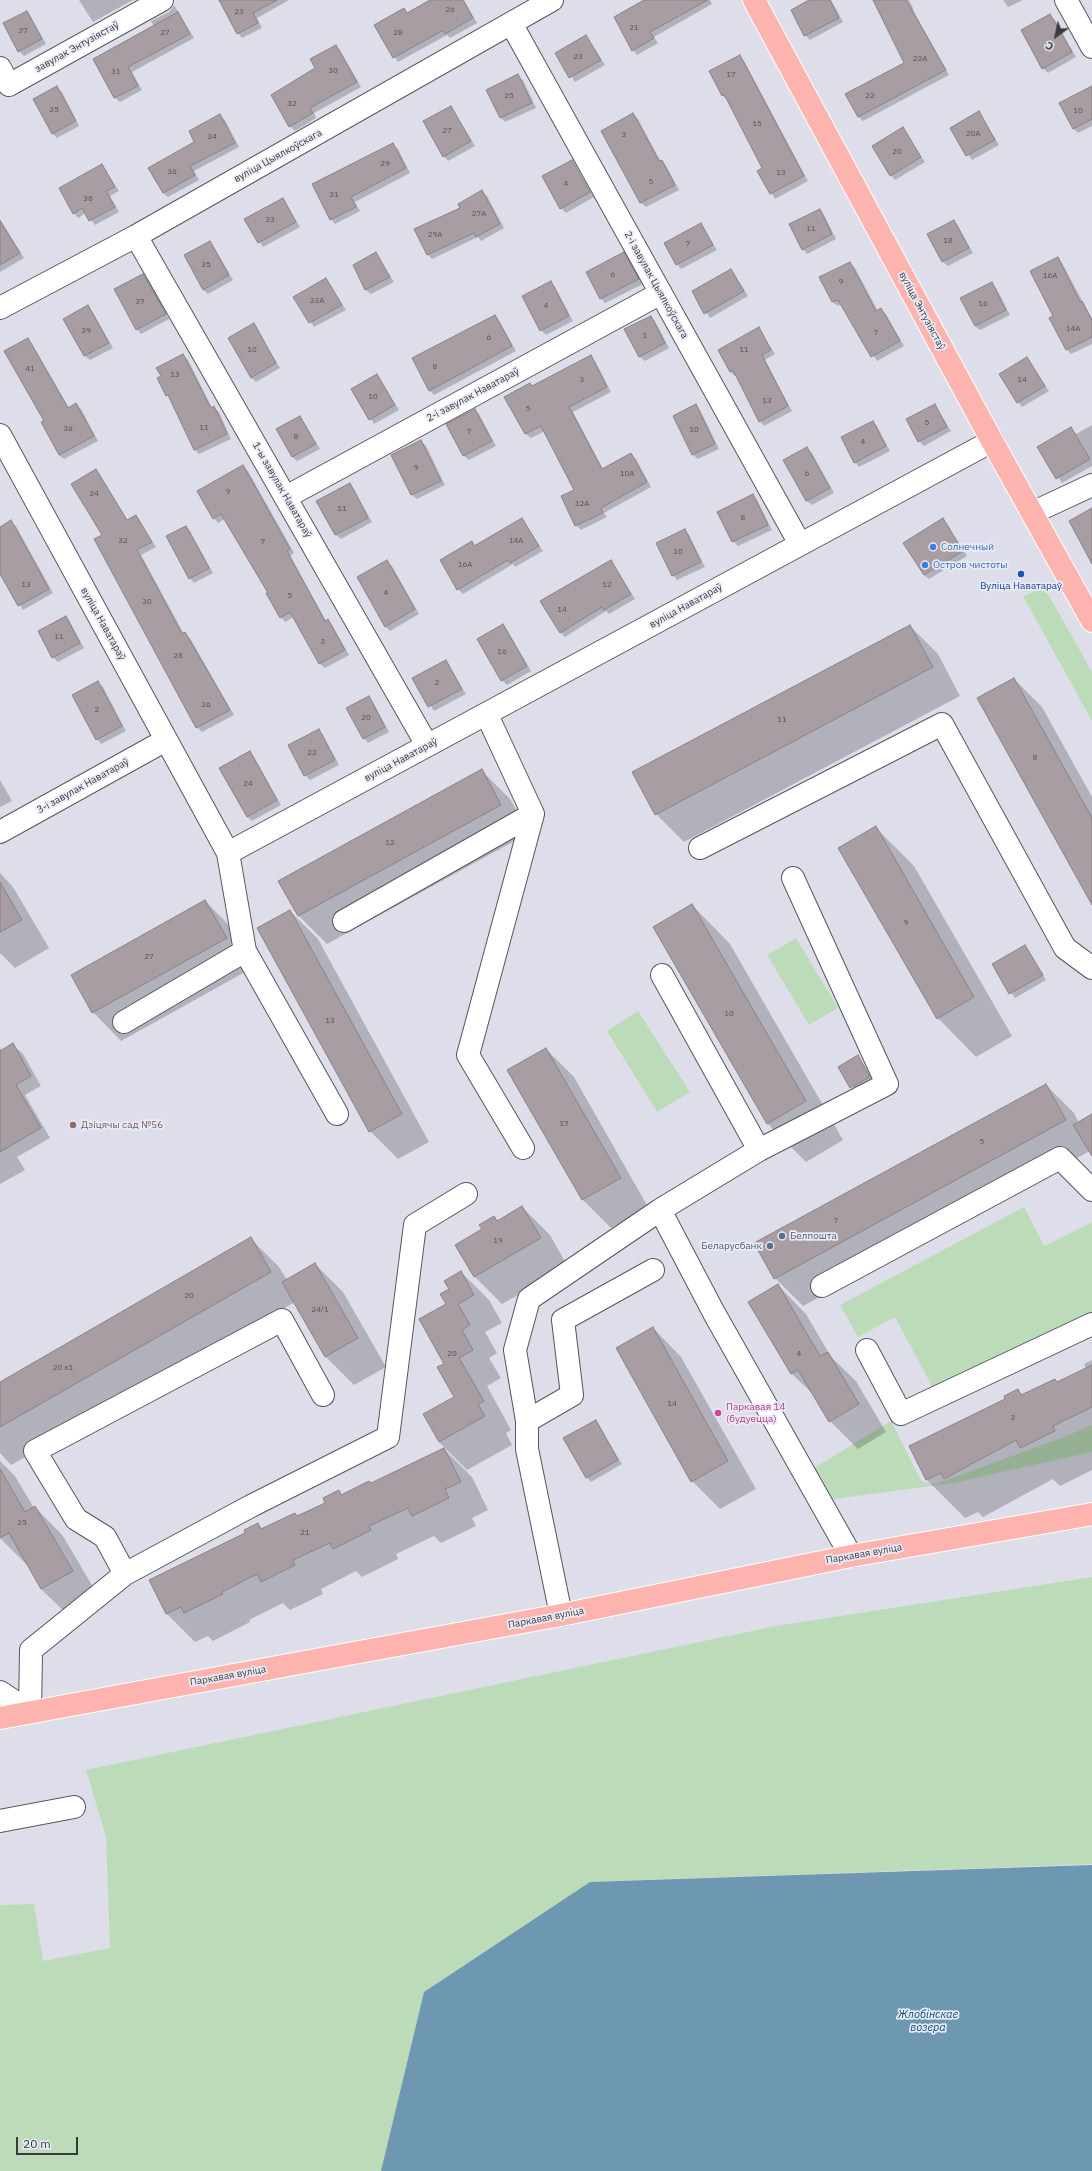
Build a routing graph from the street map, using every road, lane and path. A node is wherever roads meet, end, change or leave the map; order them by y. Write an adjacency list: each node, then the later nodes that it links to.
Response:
1 (162, 0): 7 (street, завулак Энтузіястаў)
2 (552, 0): 5 (street, вуліца Цыялкоўскага)
3 (754, 0): 12 (main road, вуліца Энтузіястаў)
4 (1066, 0): 6 (street)
5 (512, 25): 8 (street, вуліца Цыялкоўскага); 9 (street, 2-і завулак Цыялкоўскага)
6 (1092, 47)
7 (0, 68)
8 (136, 236): 10 (street, вуліца Цыялкоўскага); 14 (street, 1-ы завулак Наватараў)
9 (661, 293): 14 (street, 2-і завулак Наватараў); 16 (street, 2-і завулак Цыялкоўскага)
10 (0, 308)
11 (0, 435): 19 (street, вуліца Наватараў)
12 (992, 441): 15 (main road, вуліца Энтузіястаў); 16 (street, вуліца Наватараў)
13 (1092, 485): 15 (street)
14 (286, 497): 20 (street, 1-ы завулак Наватараў)
15 (1032, 513): 17 (main road, вуліца Энтузіястаў)
16 (800, 544): 18 (street, вуліца Наватараў)
17 (1092, 621)
18 (486, 715): 20 (street, вуліца Наватараў); 21 (street)
19 (166, 740): 22 (street, 3-і завулак Наватараў); 24 (street, вуліца Наватараў)
20 (427, 745): 24 (street, вуліца Наватараў)
21 (533, 814): 26 (street); 32 (street)
22 (0, 832)
23 (700, 848): 28 (street)
24 (228, 853): 27 (street)
25 (792, 878): 33 (street)
26 (344, 921)
27 (245, 951): 30 (street); 31 (street)
28 (1092, 968)
29 (662, 975): 33 (street)
30 (124, 1022)
31 (337, 1114)
32 (523, 1148)
33 (759, 1150): 36 (street)
34 (1092, 1190): 38 (street)
35 (466, 1194): 45 (street)
36 (660, 1210): 42 (street); 44 (street)
37 (653, 1270): 42 (street)
38 (822, 1286)
39 (1092, 1324): 40 (street)
40 (867, 1350)
41 (323, 1395): 45 (street)
42 (527, 1422): 46 (street)
43 (1092, 1514): 44 (main road, Паркавая вуліца)
44 (851, 1556): 46 (main road, Паркавая вуліца)
45 (125, 1574): 48 (street)
46 (561, 1615): 48 (main road, Паркавая вуліца)
47 (0, 1692): 48 (street)
48 (30, 1712): 49 (main road, Паркавая вуліца)
49 (0, 1718)
50 (74, 1807): 51 (street)
51 (0, 1820)

